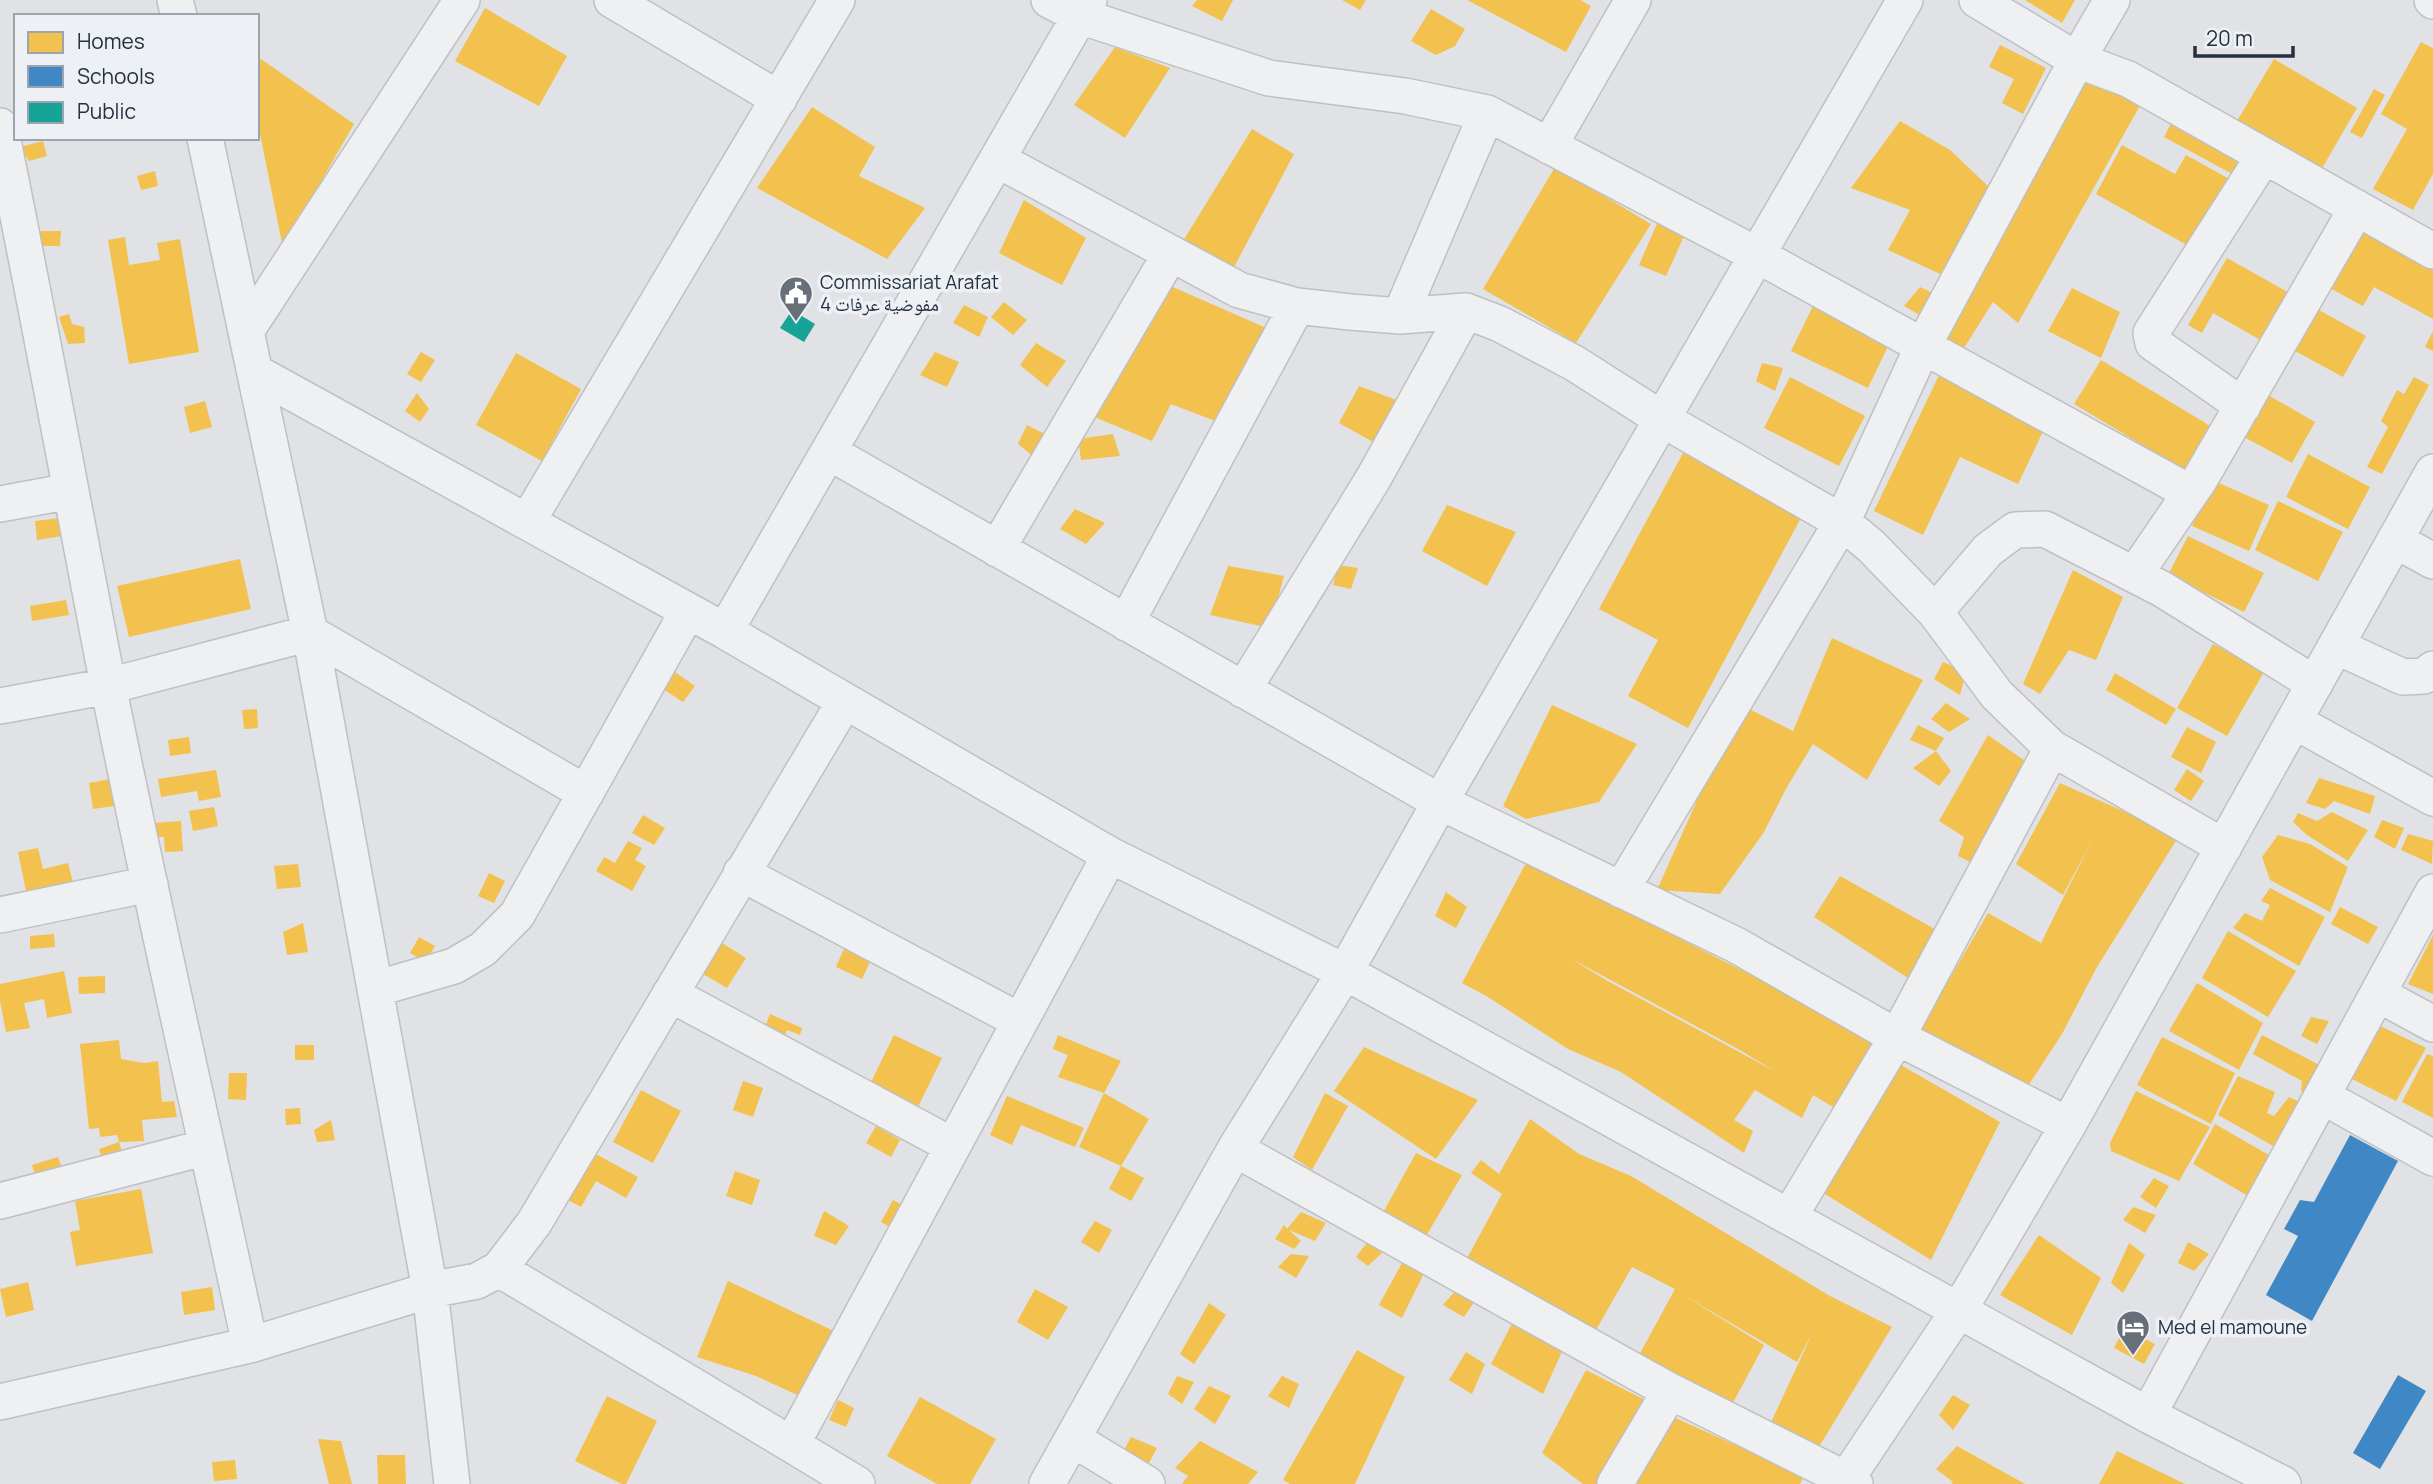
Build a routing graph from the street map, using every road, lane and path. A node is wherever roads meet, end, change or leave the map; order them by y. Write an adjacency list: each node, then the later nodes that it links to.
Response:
1 (462, 0): 26 (street)
2 (612, 0): 11 (street)
3 (837, 0): 11 (street)
4 (1049, 0): 9 (street)
5 (1633, 0): 15 (street)
6 (1905, 0): 22 (street)
7 (1977, 0): 10 (street)
8 (2112, 0): 10 (street)
9 (1084, 8): 12 (street); 17 (street)
10 (2077, 60): 16 (street); 27 (street)
11 (779, 99): 36 (street)
12 (1487, 113): 15 (street); 25 (street)
13 (0, 126): 18 (street)
14 (205, 140): 26 (street)
15 (1549, 146): 22 (street)
16 (2264, 156): 19 (street); 29 (street)
17 (998, 160): 21 (street); 31 (street)
18 (7, 202): 33 (street)
19 (2357, 208): 20 (street); 29 (street)
20 (2433, 251)
21 (1171, 253): 23 (street); 39 (street)
22 (1757, 256): 27 (street); 30 (street)
23 (1297, 306): 25 (street); 44 (street)
24 (1466, 311): 25 (street); 30 (street); 51 (street)
25 (1400, 316)
26 (246, 331): 28 (street)
27 (1923, 346): 34 (street); 37 (street)
28 (254, 372): 36 (street); 46 (street)
29 (2243, 406): 34 (street)
30 (1662, 419): 37 (street); 58 (street)
31 (829, 452): 39 (street); 45 (street)
32 (2433, 472): 38 (street)
33 (71, 491): 35 (street); 50 (street)
34 (2189, 492): 41 (street)
35 (0, 504)
36 (527, 522): 42 (street)
37 (1842, 522): 43 (street); 63 (street)
38 (2395, 540): 40 (street); 47 (street)
39 (997, 549): 44 (street)
40 (2433, 561)
41 (2135, 574): 43 (street); 49 (street)
42 (688, 611): 45 (street); 56 (street)
43 (1935, 612): 55 (street)
44 (1126, 623): 51 (street)
45 (725, 631): 52 (street)
46 (310, 633): 50 (street); 56 (street); 67 (street)
47 (2336, 646): 48 (street); 49 (street)
48 (2433, 670)
49 (2315, 684): 54 (street)
50 (108, 686): 53 (street); 62 (street)
51 (1243, 690): 58 (street)
52 (845, 701): 60 (street); 61 (street)
53 (0, 706)
54 (2294, 721): 57 (street); 59 (street)
55 (2052, 748): 59 (street); 72 (street)
56 (586, 793): 67 (street)
57 (2433, 798)
58 (1440, 802): 63 (street); 66 (street)
59 (2224, 847): 74 (street)
60 (1110, 855): 66 (street); 70 (street)
61 (741, 873): 68 (street); 70 (street)
62 (150, 884): 65 (street); 76 (street)
63 (1621, 890): 72 (street)
64 (2433, 892): 69 (street)
65 (0, 915)
66 (1345, 972): 77 (street); 80 (street)
67 (375, 989): 82 (street)
68 (670, 994): 75 (street); 81 (street)
69 (2378, 994): 71 (street); 73 (street)
70 (1020, 1021): 75 (street)
71 (2433, 1024)
72 (1897, 1037): 74 (street); 80 (street)
73 (2322, 1096): 78 (street); 87 (street)
74 (2068, 1125): 83 (street)
75 (953, 1146): 89 (street)
76 (207, 1147): 79 (street); 84 (street)
77 (1235, 1149): 85 (street); 88 (street)
78 (2433, 1158)
79 (0, 1201)
80 (1789, 1217): 83 (street)
81 (499, 1269): 82 (street); 89 (street)
82 (430, 1290): 84 (street); 91 (street)
83 (1959, 1310): 87 (street); 90 (street)
84 (250, 1345): 86 (street)
85 (1670, 1391): 90 (street); 95 (street)
86 (0, 1402)
87 (2148, 1415): 96 (street)
88 (1073, 1439): 93 (street); 94 (street)
89 (792, 1444): 92 (street)
90 (1848, 1482)
91 (452, 1484)
92 (856, 1484)
93 (1048, 1484)
94 (1147, 1484)
95 (1615, 1484)
96 (2283, 1484)

